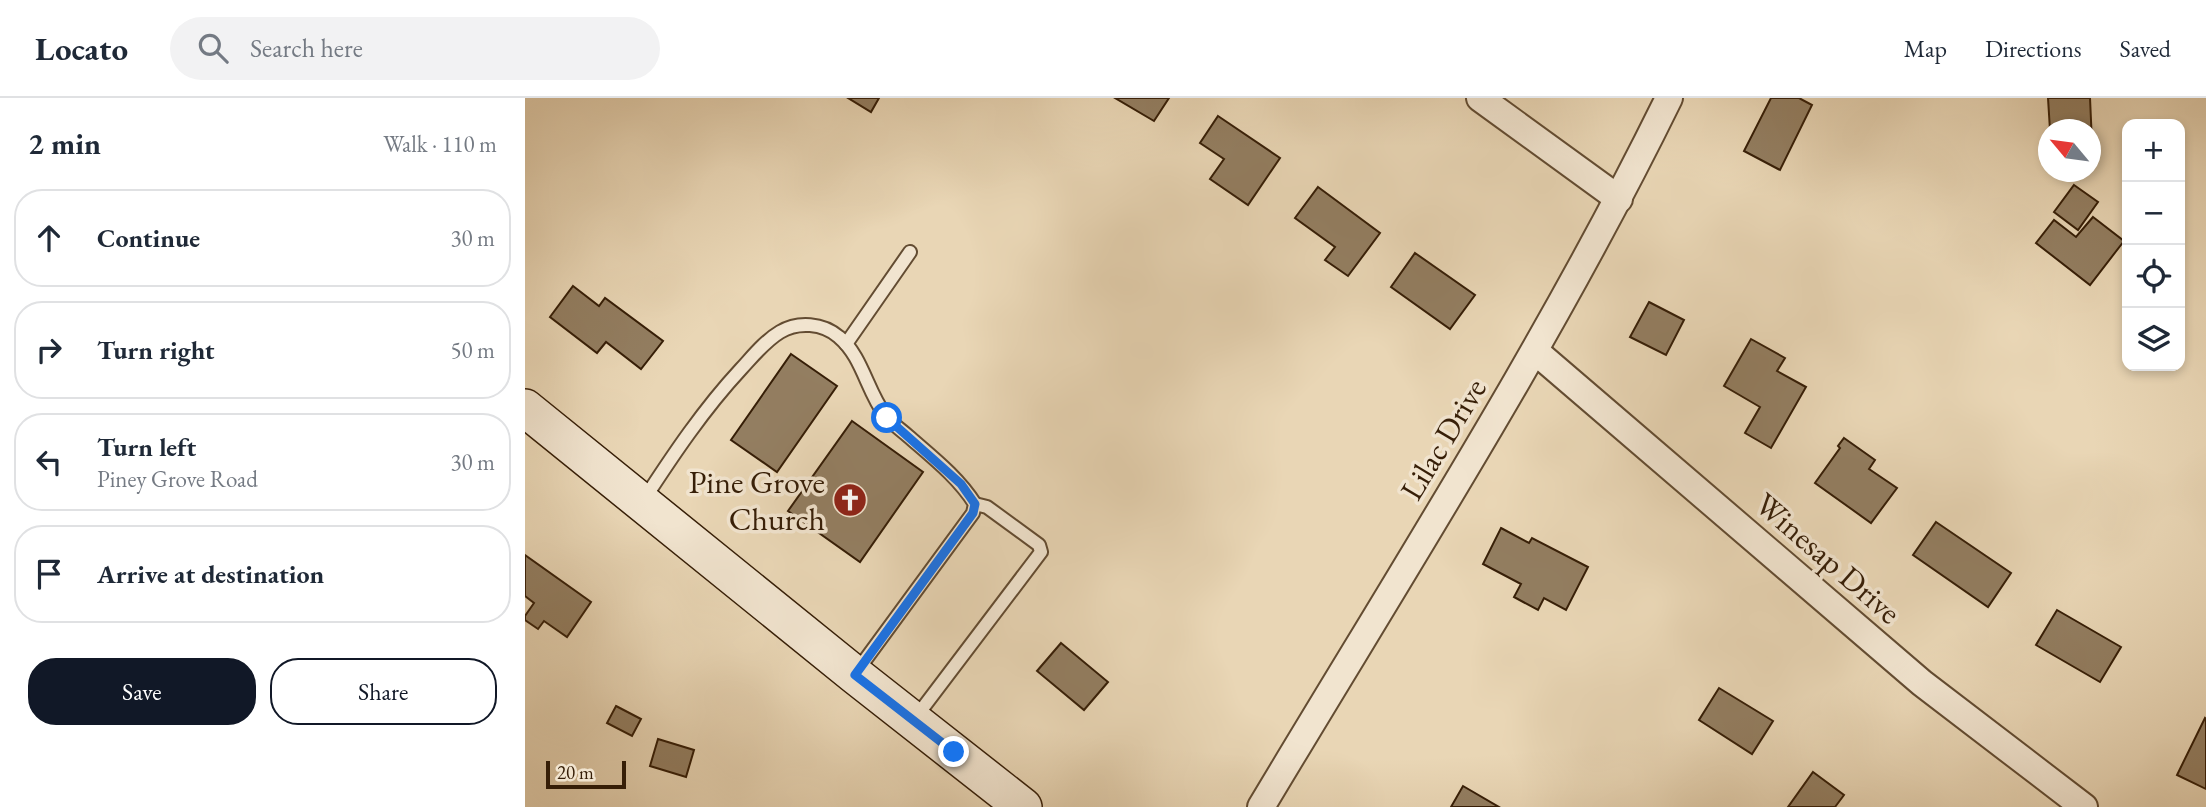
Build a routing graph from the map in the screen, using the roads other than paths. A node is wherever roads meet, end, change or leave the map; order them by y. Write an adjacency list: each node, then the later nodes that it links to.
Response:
1 (1480, 98): 3 (street)
2 (1669, 98): 3 (street, Lilac Drive)
3 (1619, 199): 6 (street, Lilac Drive)
4 (910, 252): 5 (lane)
5 (846, 344): 8 (lane); 9 (lane)
6 (1535, 351): 13 (street, Lilac Drive); 14 (street, Winesap Drive)
7 (525, 408): 8 (main road)
8 (643, 502): 10 (main road)
9 (975, 504): 10 (lane); 11 (lane)
10 (855, 675): 11 (main road)
11 (914, 720): 12 (main road)
12 (1023, 807)
13 (1261, 807)
14 (2084, 807)

